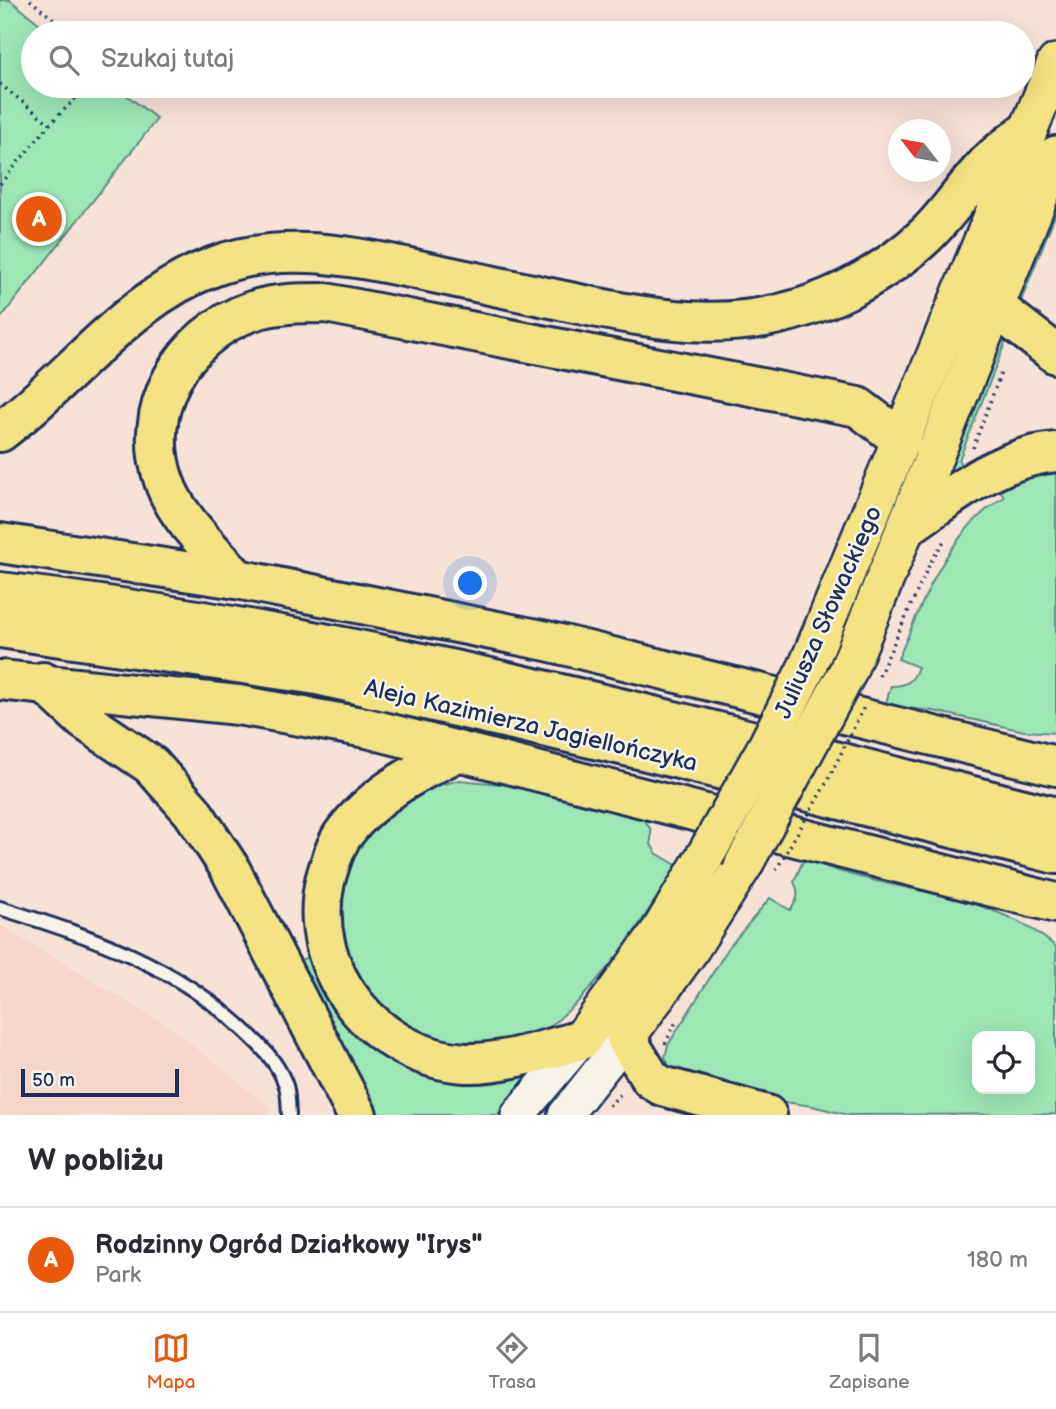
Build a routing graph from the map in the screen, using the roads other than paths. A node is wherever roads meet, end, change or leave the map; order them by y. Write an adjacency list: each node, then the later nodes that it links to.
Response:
1 (1056, 63): 2 (main road, Juliusza Słowackiego)
2 (1028, 130): 6 (highway); 7 (main road, Juliusza Słowackiego)
3 (1056, 155): 4 (main road, Juliusza Słowackiego)
4 (995, 307): 5 (highway); 9 (main road, Juliusza Słowackiego)
5 (1056, 354)
6 (0, 432)
7 (902, 440): 11 (highway); 23 (main road, Juliusza Słowackiego, bridge)
8 (1056, 452): 9 (highway)
9 (908, 526): 22 (main road, Juliusza Słowackiego, bridge)
10 (0, 543): 11 (highway)
11 (237, 579): 17 (highway)
12 (0, 592): 18 (highway, Aleja Kazimierza Jagiellończyka)
13 (0, 628): 19 (highway, Aleja Kazimierza Jagiellończyka)
14 (0, 680): 15 (highway)
15 (43, 682): 16 (highway); 25 (highway)
16 (457, 752): 20 (highway); 23 (highway)
17 (1056, 766)
18 (1056, 817)
19 (1056, 853)
20 (1055, 904)
21 (0, 908): 24 (lane)
22 (626, 1038): 27 (main road, Juliusza Słowackiego); 28 (highway)
23 (580, 1040): 26 (main road, Juliusza Słowackiego)
24 (289, 1115)
25 (357, 1115)
26 (518, 1115)
27 (565, 1115)
28 (767, 1115)

